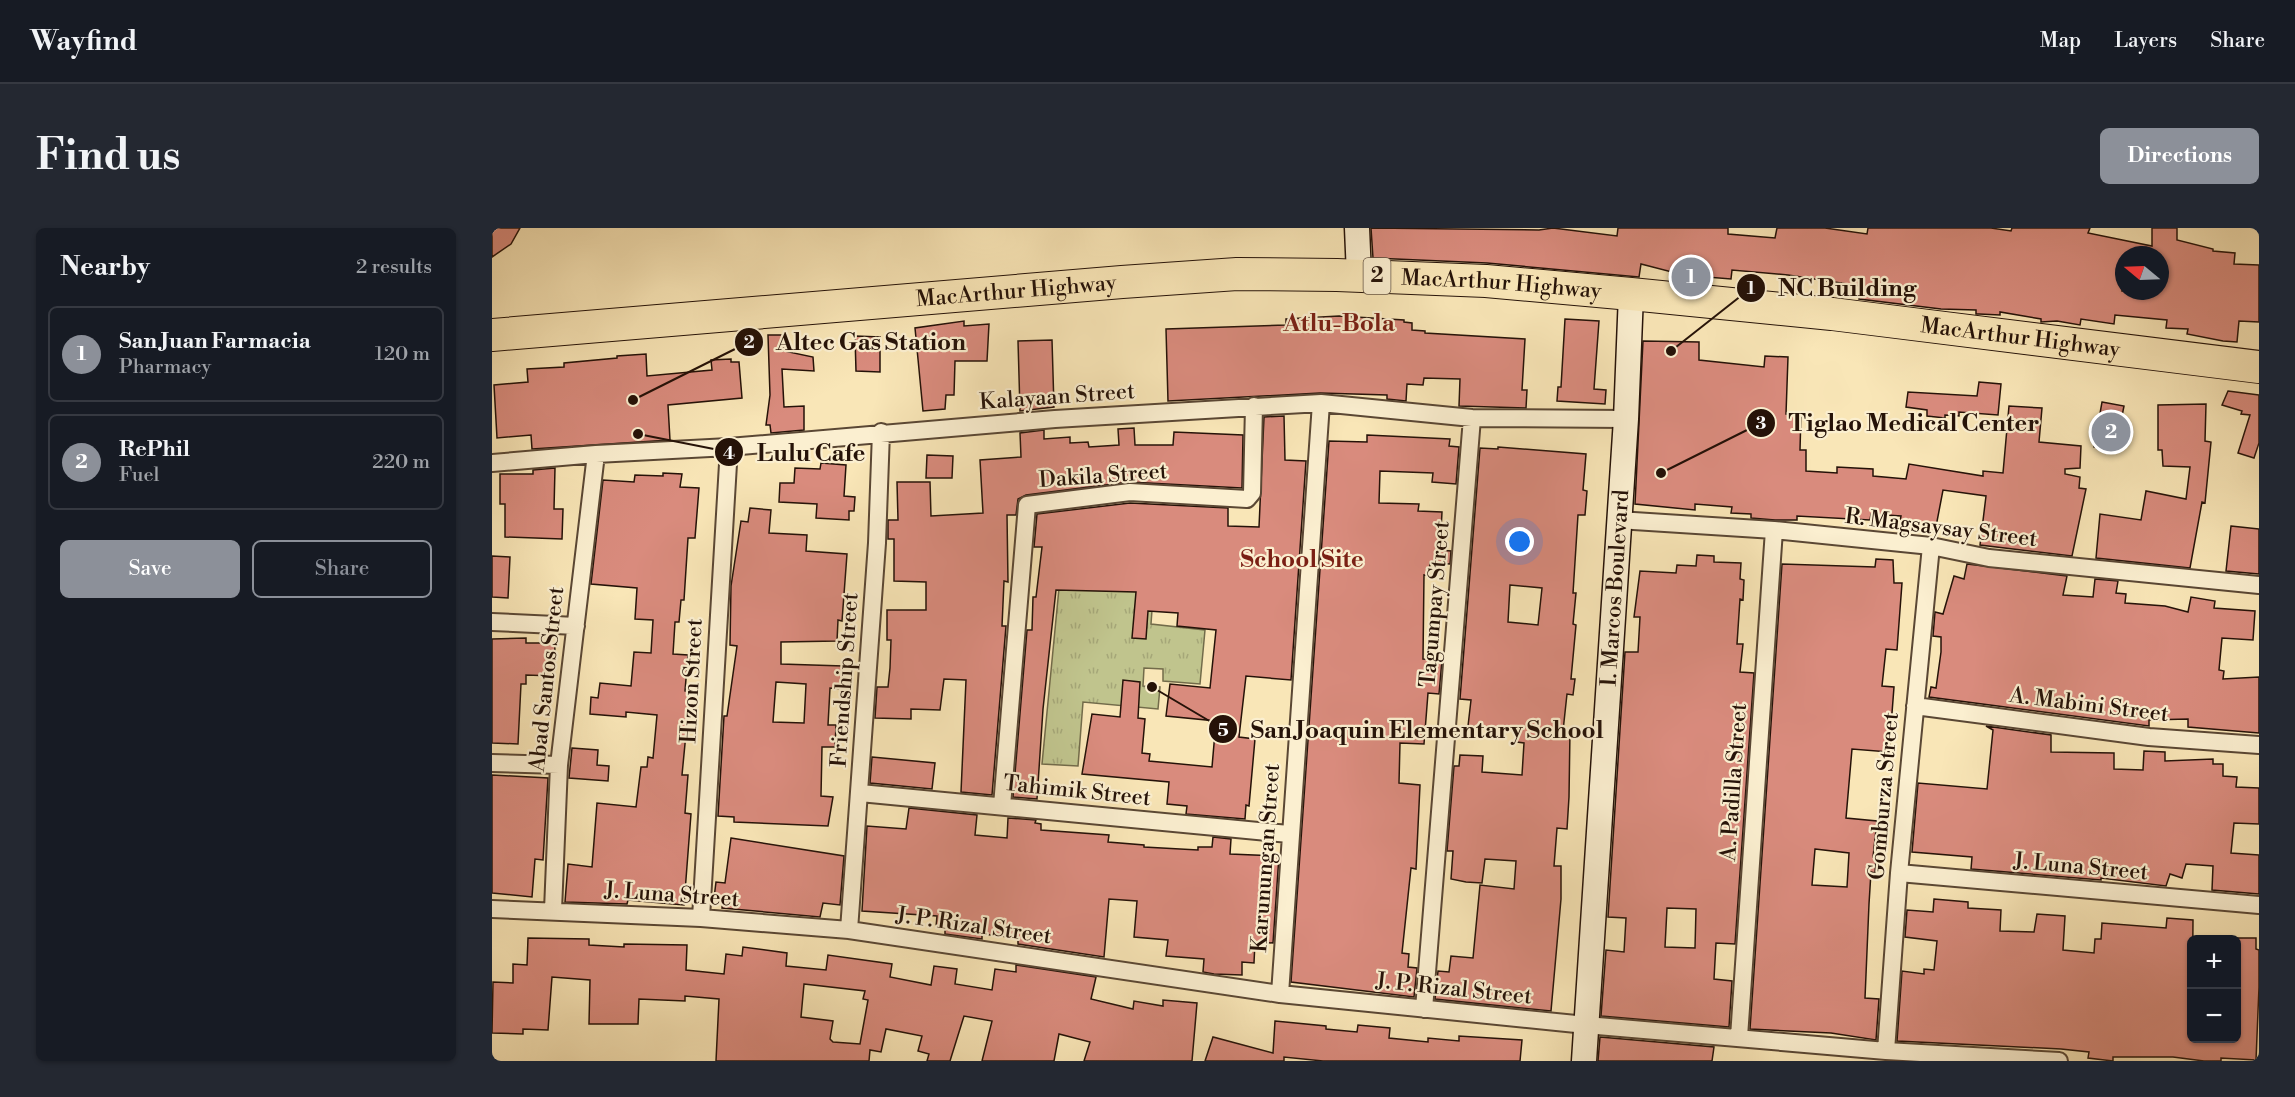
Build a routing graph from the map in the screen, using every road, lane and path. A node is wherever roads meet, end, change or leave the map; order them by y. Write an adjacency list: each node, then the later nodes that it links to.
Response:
1 (1357, 228): 2 (street)
2 (1359, 275): 3 (highway, MacArthur Highway / 2); 4 (highway, MacArthur Highway / 2)
3 (1631, 294): 5 (highway, MacArthur Highway / 2); 9 (street, I. Marcos Boulevard)
4 (492, 335)
5 (2259, 367)
6 (1321, 403): 7 (street, Kalayaan Street); 8 (street, Kalayaan Street); 26 (street, Karunungan Street)
7 (1254, 406): 10 (street, Kalayaan Street); 25 (street, Dakila Street)
8 (1472, 418): 9 (street, Kalayaan Street); 34 (street, Tagumpay Street)
9 (1626, 419): 14 (street, I. Marcos Boulevard)
10 (881, 432): 11 (street, Kalayaan Street); 24 (street, Friendship Street)
11 (729, 447): 12 (street, Kalayaan Street); 31 (street, Hizon Street)
12 (596, 454): 13 (street, Kalayaan Street); 19 (street, Abad Santos Street)
13 (492, 463)
14 (1618, 520): 15 (street, R. Magsaysay Street); 35 (street, I. Marcos Boulevard)
15 (1774, 530): 16 (street, R. Magsaysay Street); 36 (street, A. Padilla Street)
16 (1931, 546): 17 (street, R. Magsaysay Street); 20 (street, Gomburza Street)
17 (2259, 585)
18 (492, 622): 19 (street)
19 (576, 626): 23 (street, Abad Santos Street)
20 (1915, 706): 21 (street, A. Mabini Street); 27 (street, Gomburza Street)
21 (2259, 745)
22 (492, 763): 23 (street)
23 (559, 765): 30 (street, Abad Santos Street)
24 (860, 793): 25 (street, Tahimik Street); 32 (street, Friendship Street)
25 (1002, 806): 26 (street, Tahimik Street)
26 (1289, 834): 33 (street, Karunungan Street)
27 (1899, 873): 28 (street, J. Luna Street); 37 (street, Gomburza Street)
28 (2259, 905)
29 (492, 909): 30 (street, J. Luna Street)
30 (553, 910): 31 (street, J. Luna Street)
31 (700, 918): 32 (street, J. Luna Street)
32 (849, 930): 33 (street, J. P. Rizal Street)
33 (1280, 994): 34 (street, J. P. Rizal Street)
34 (1424, 1009): 35 (street, J. P. Rizal Street)
35 (1586, 1025): 36 (street, J. P. Rizal Street); 38 (street, I. Marcos Boulevard)
36 (1739, 1037): 37 (street, J. P. Rizal Street)
37 (1886, 1051): 39 (street, J. P. Rizal Street)
38 (1584, 1061)
39 (2059, 1061)

